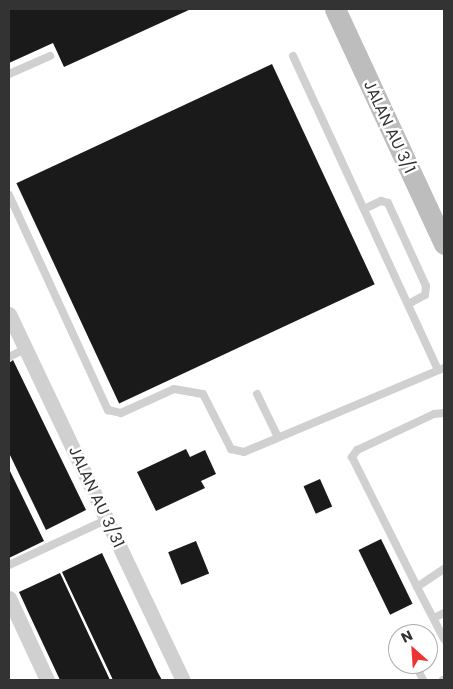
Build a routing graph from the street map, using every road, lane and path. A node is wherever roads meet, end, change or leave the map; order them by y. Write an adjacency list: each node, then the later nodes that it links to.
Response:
1 (335, 9): 7 (main road, JALAN AU 3/1)
2 (50, 56): 4 (lane)
3 (293, 56): 6 (lane)
4 (9, 74)
5 (9, 195): 15 (lane)
6 (364, 208): 8 (lane); 8 (lane)
7 (444, 244)
8 (408, 304): 12 (lane)
9 (9, 314): 10 (street, JALAN AU 3/31)
10 (25, 349): 11 (lane); 16 (street, JALAN AU 3/31)
11 (9, 357)
12 (441, 369): 15 (lane)
13 (257, 394): 15 (lane)
14 (444, 413): 19 (lane)
15 (278, 437)
16 (106, 520): 17 (lane); 25 (street, JALAN AU 3/31)
17 (9, 565)
18 (444, 568): 19 (lane)
19 (417, 587): 22 (lane)
20 (9, 598): 24 (street)
21 (444, 613): 22 (lane)
22 (434, 618): 23 (lane)
23 (444, 639)
24 (47, 680)
25 (183, 680)

